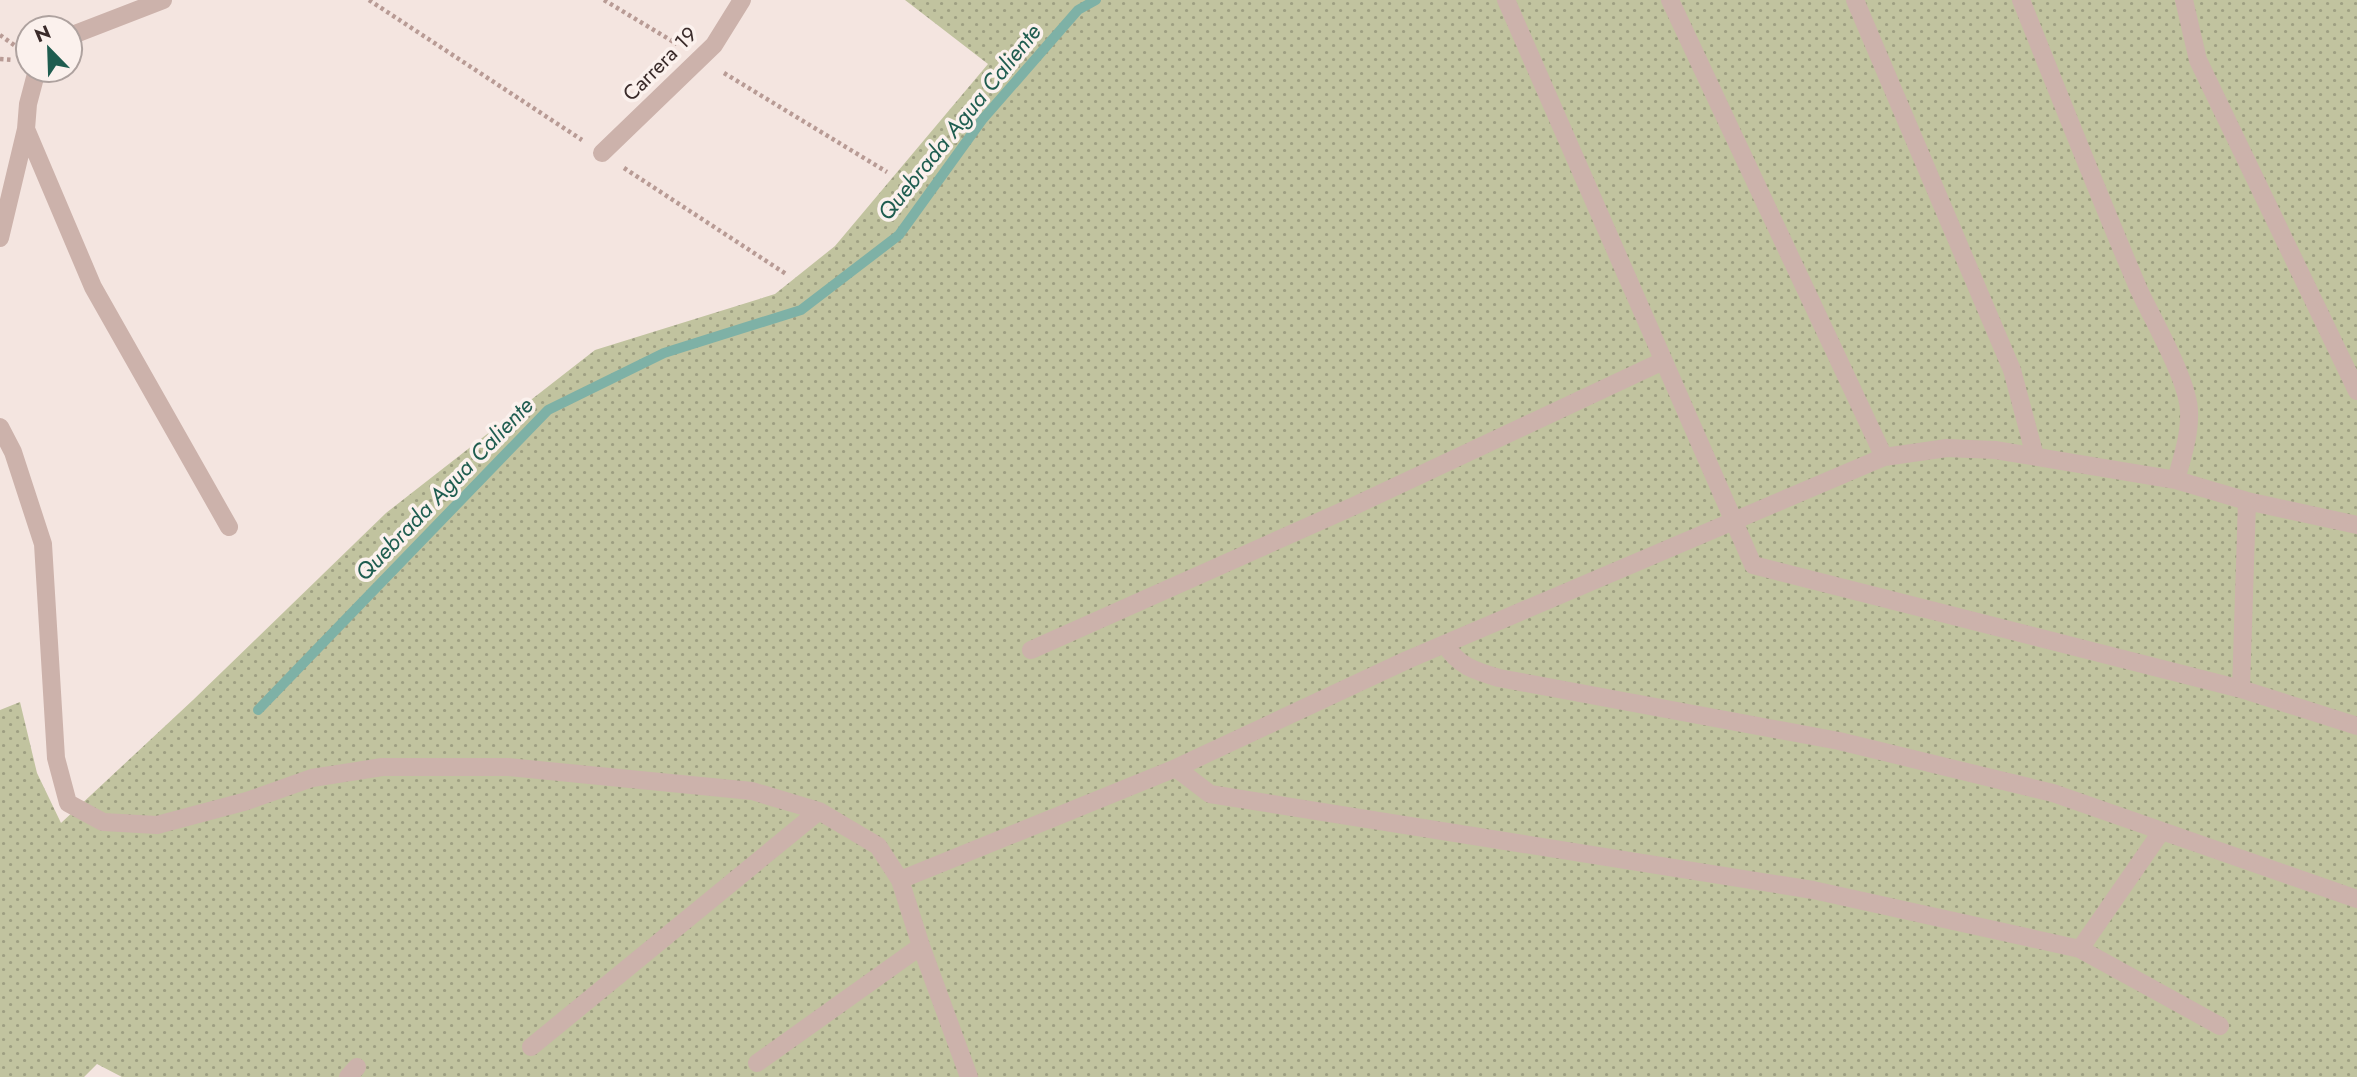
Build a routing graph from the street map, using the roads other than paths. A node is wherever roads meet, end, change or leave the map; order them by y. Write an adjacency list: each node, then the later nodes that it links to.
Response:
1 (163, 0): 8 (street)
2 (742, 0): 11 (street, Carrera 19)
3 (1506, 0): 13 (street)
4 (1670, 0): 17 (street)
5 (1855, 0): 16 (street)
6 (2021, 0): 18 (street)
7 (2184, 0): 14 (street)
8 (84, 31)
9 (33, 84): 10 (street)
10 (26, 129): 12 (street); 22 (street)
11 (602, 153)
12 (0, 238)
13 (1663, 361): 20 (street); 24 (street)
14 (2357, 391)
15 (0, 427): 28 (street)
16 (2035, 456): 17 (street); 18 (street)
17 (1884, 457): 20 (street)
18 (2176, 480): 19 (street)
19 (2247, 500): 21 (street); 25 (street)
20 (1734, 523): 23 (street); 25 (street)
21 (2357, 525)
22 (229, 527)
23 (1445, 644): 27 (street); 29 (street)
24 (1031, 650)
25 (2242, 689): 26 (street)
26 (2357, 726)
27 (1176, 768): 30 (street); 33 (street)
28 (819, 811): 30 (street); 35 (street)
29 (2161, 832): 31 (street); 33 (street)
30 (900, 880): 32 (street)
31 (2357, 899)
32 (921, 946): 36 (street); 37 (street)
33 (2080, 949): 34 (street)
34 (2220, 1026)
35 (531, 1047)
36 (757, 1063)
37 (969, 1077)

